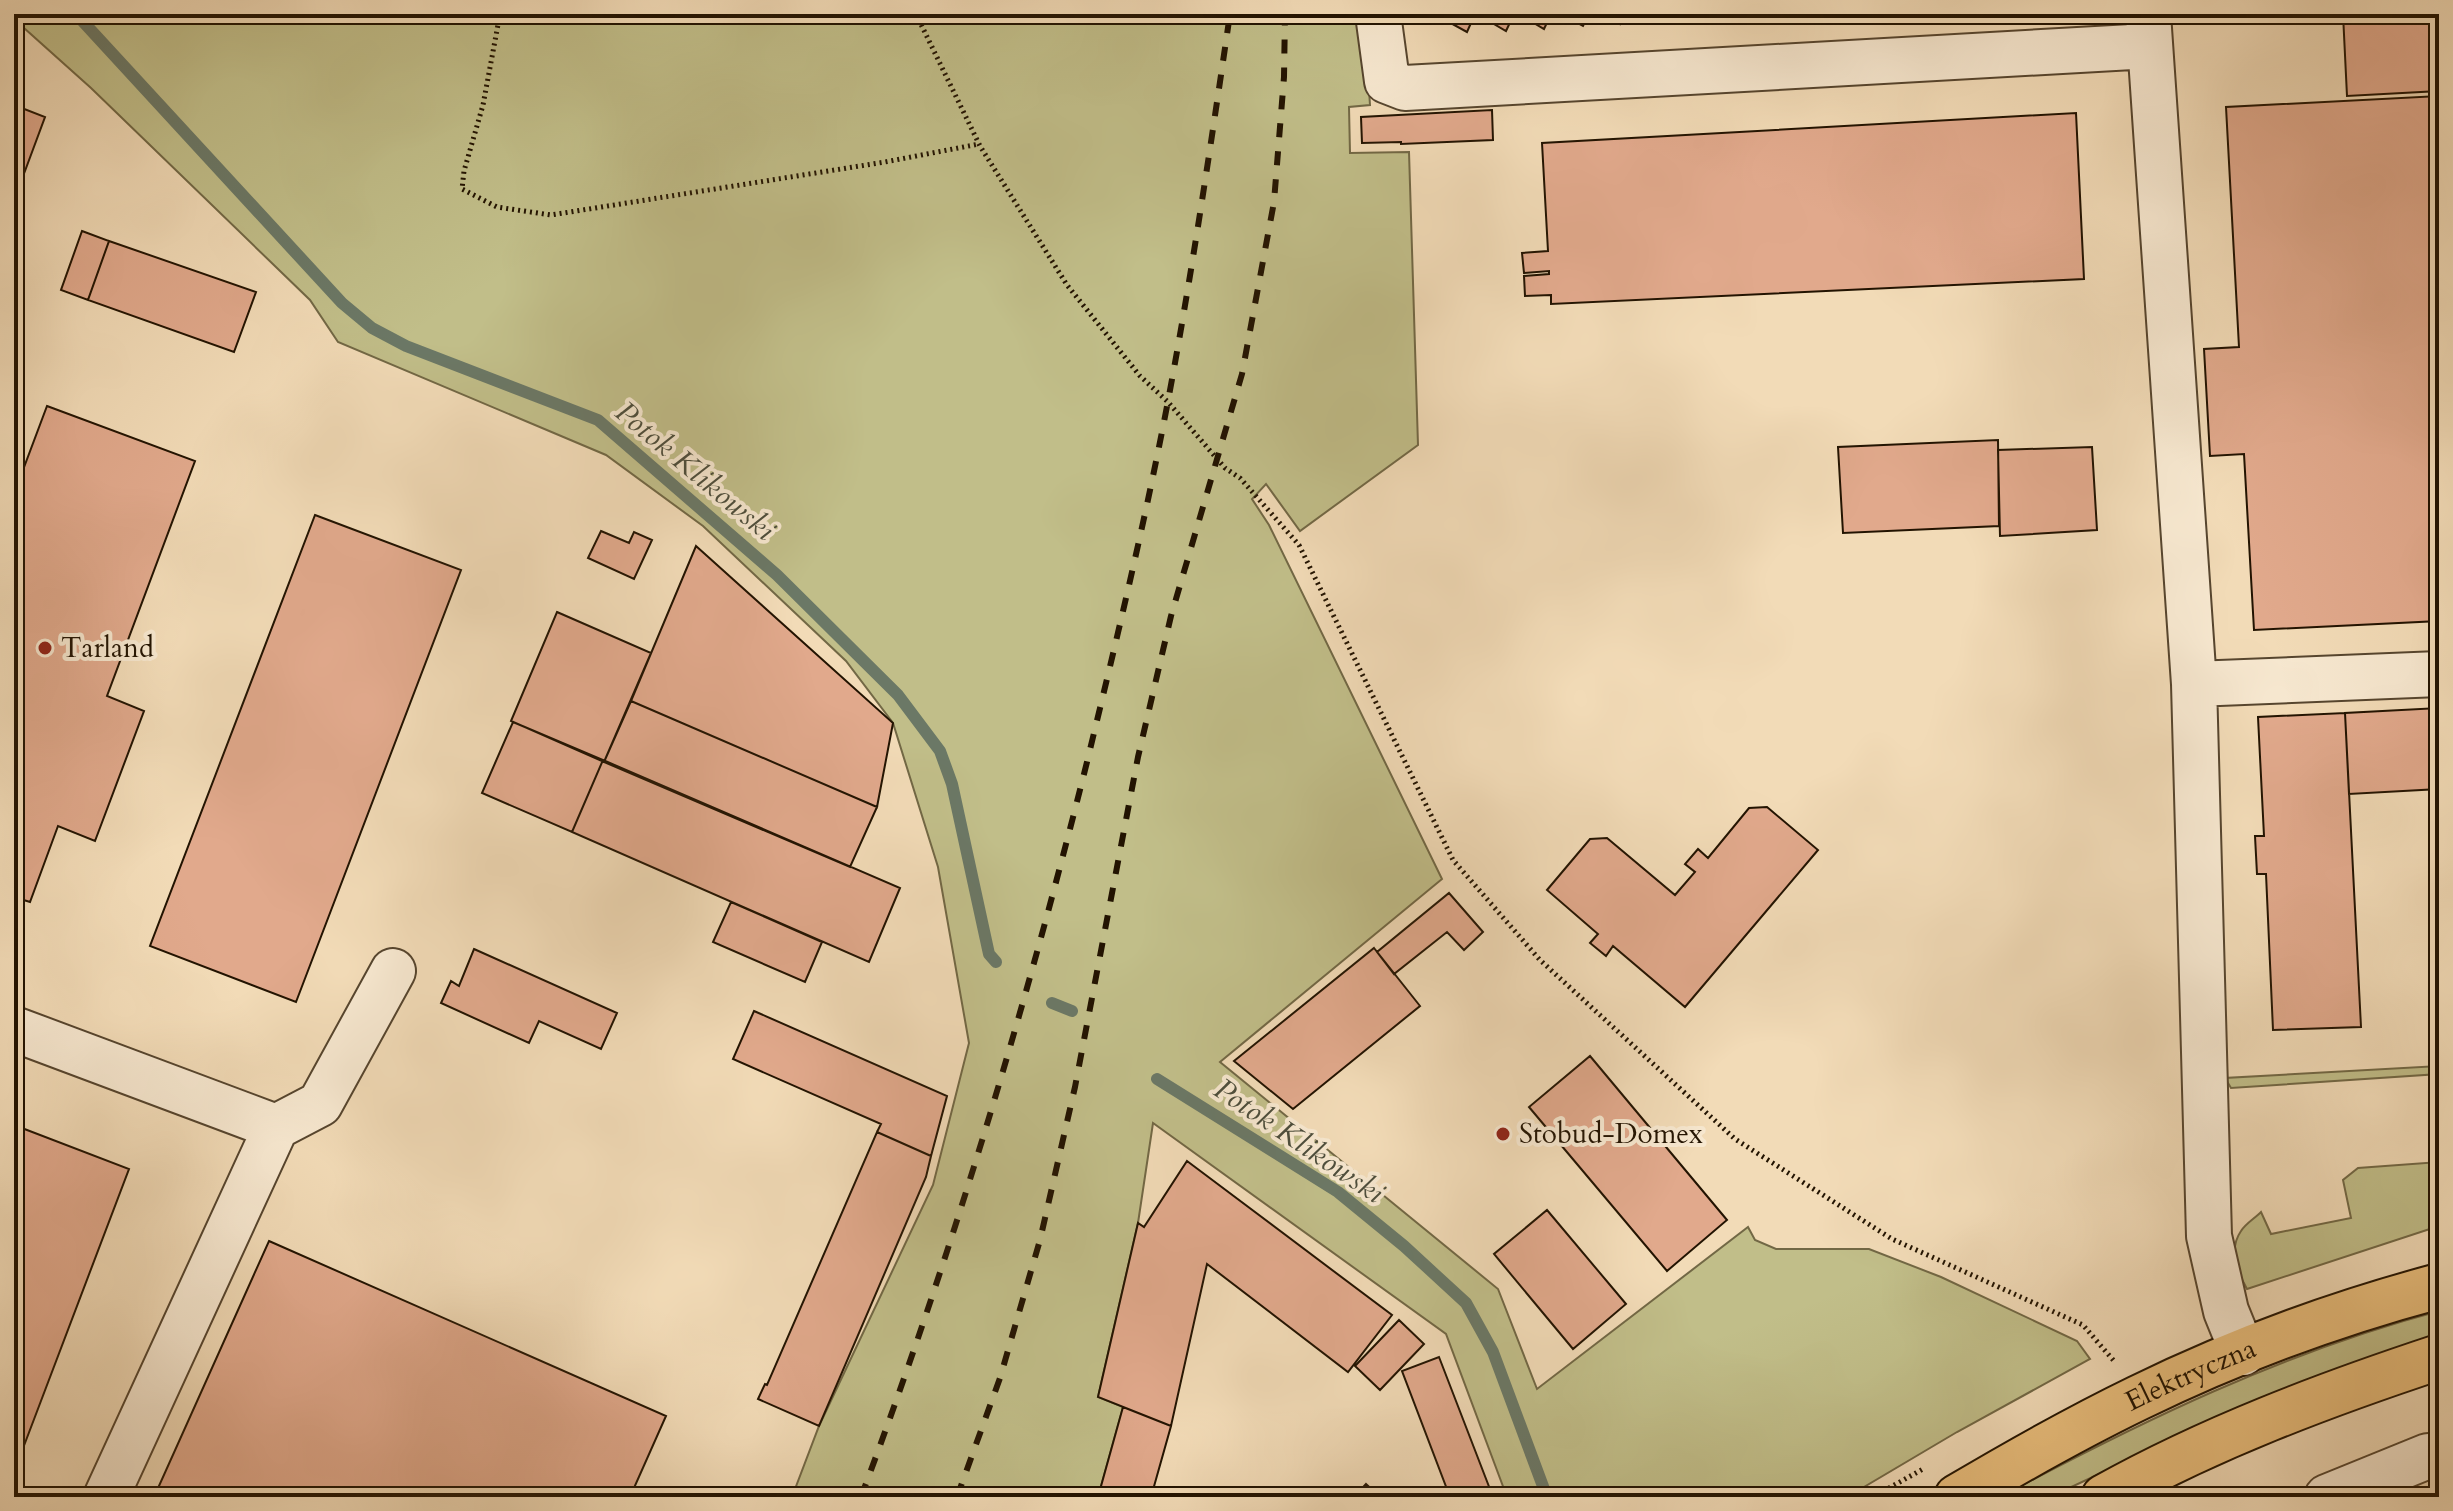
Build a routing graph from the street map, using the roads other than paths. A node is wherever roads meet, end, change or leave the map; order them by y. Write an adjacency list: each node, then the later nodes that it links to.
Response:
1 (1378, 14): 2 (lane)
2 (2149, 30): 4 (lane)
3 (2439, 674): 4 (lane)
4 (2194, 684): 9 (lane)
5 (393, 971): 7 (lane)
6 (14, 1029): 7 (lane)
7 (276, 1127): 12 (lane)
8 (2439, 1286): 9 (main road, Elektryczna)
9 (2243, 1353): 13 (main road, Elektryczna)
10 (2439, 1357): 14 (main road)
11 (2428, 1456): 15 (lane)
12 (106, 1497)
13 (1957, 1497)
14 (2104, 1497)
15 (2327, 1497)

